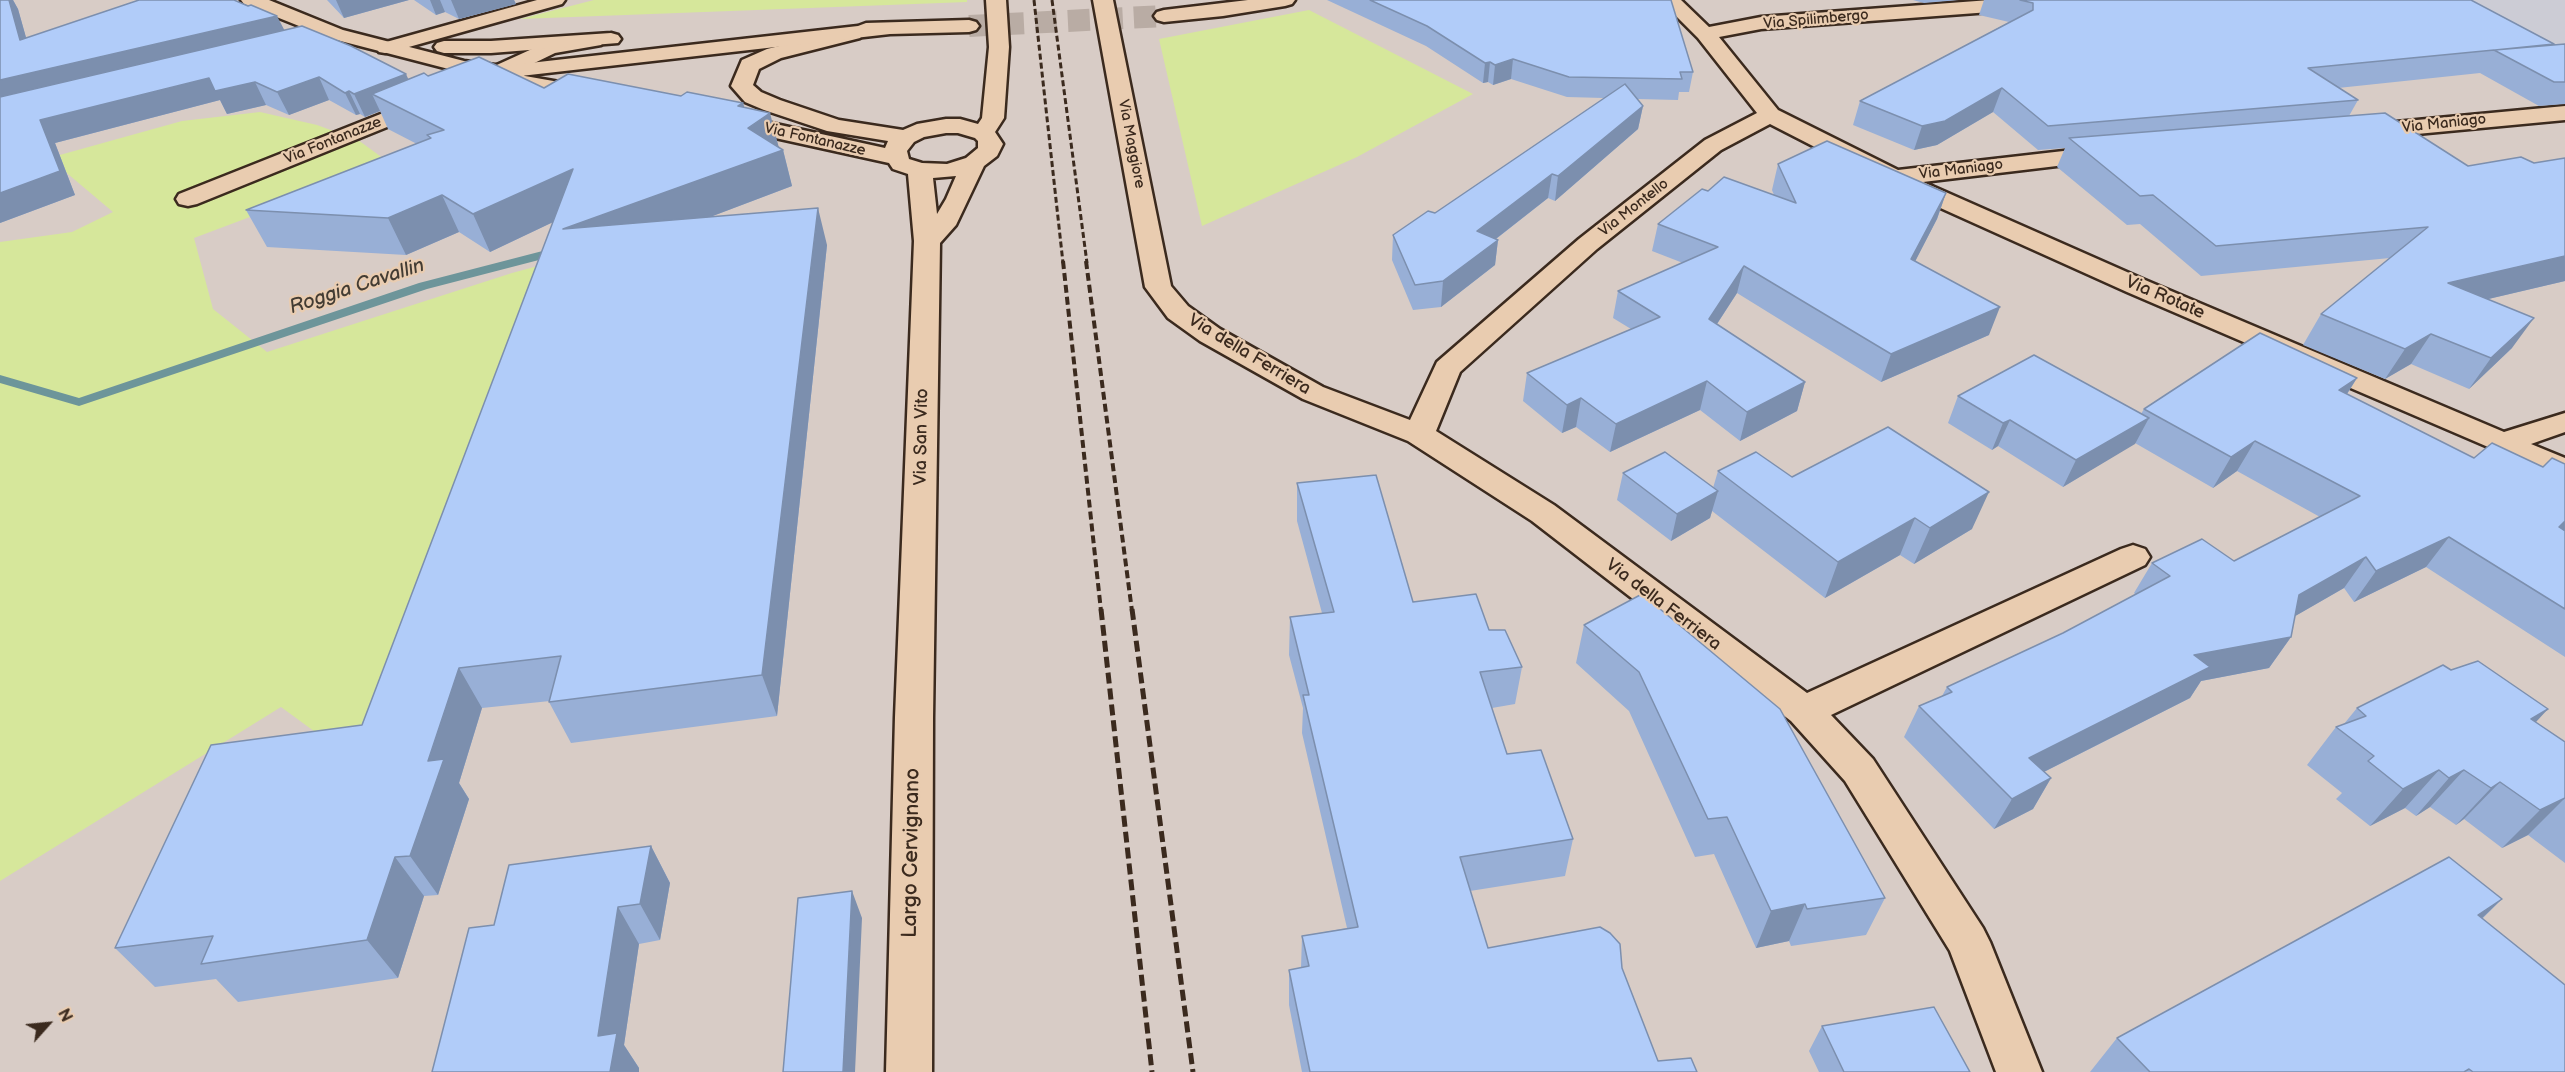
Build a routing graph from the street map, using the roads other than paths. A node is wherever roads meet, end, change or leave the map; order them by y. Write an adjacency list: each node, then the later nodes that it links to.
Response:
1 (251, 0): 12 (street)
2 (556, 0): 16 (lane)
3 (996, 0): 22 (street)
4 (1103, 0): 32 (street, Via Maggiore)
5 (1285, 0): 8 (street)
6 (1670, 0): 13 (street)
7 (2071, 0): 13 (street, Via Spilimbergo)
8 (1164, 16)
9 (969, 26): 10 (street)
10 (887, 29): 11 (street); 14 (street)
11 (857, 33): 17 (street); 24 (street)
12 (336, 34): 15 (street); 16 (street)
13 (1705, 34): 20 (street)
14 (601, 39): 16 (street); 17 (street)
15 (301, 43)
16 (386, 48): 17 (street)
17 (503, 72): 18 (street); 30 (street, Via Fontanazze)
18 (607, 97)
19 (2565, 112): 23 (street, Via Maniago)
20 (1770, 115): 29 (street, Via Rotate); 34 (street, Via Montello)
21 (708, 117): 26 (street, Via Fontanazze)
22 (983, 133): 24 (street); 27 (street)
23 (2346, 134)
24 (906, 137): 26 (street)
25 (2126, 152): 29 (street, Via Maniago)
26 (897, 158): 28 (street, Via Fontanazze)
27 (974, 163): 28 (street); 31 (street)
28 (920, 170): 31 (street, Via San Vito)
29 (1894, 178): 35 (street, Via Rotate)
30 (188, 199)
31 (927, 241): 38 (street, Via San Vito)
32 (1158, 287): 34 (street, Via della Ferriera)
33 (2565, 422): 35 (street)
34 (1419, 434): 39 (street, Via della Ferriera)
35 (2503, 443): 36 (street, Via Rotate)
36 (2565, 470)
37 (2133, 557): 39 (street)
38 (916, 634): 40 (street, Largo Cervignano)
39 (1804, 711): 41 (street, Via della Ferriera)
40 (909, 1072)
41 (2019, 1072)

